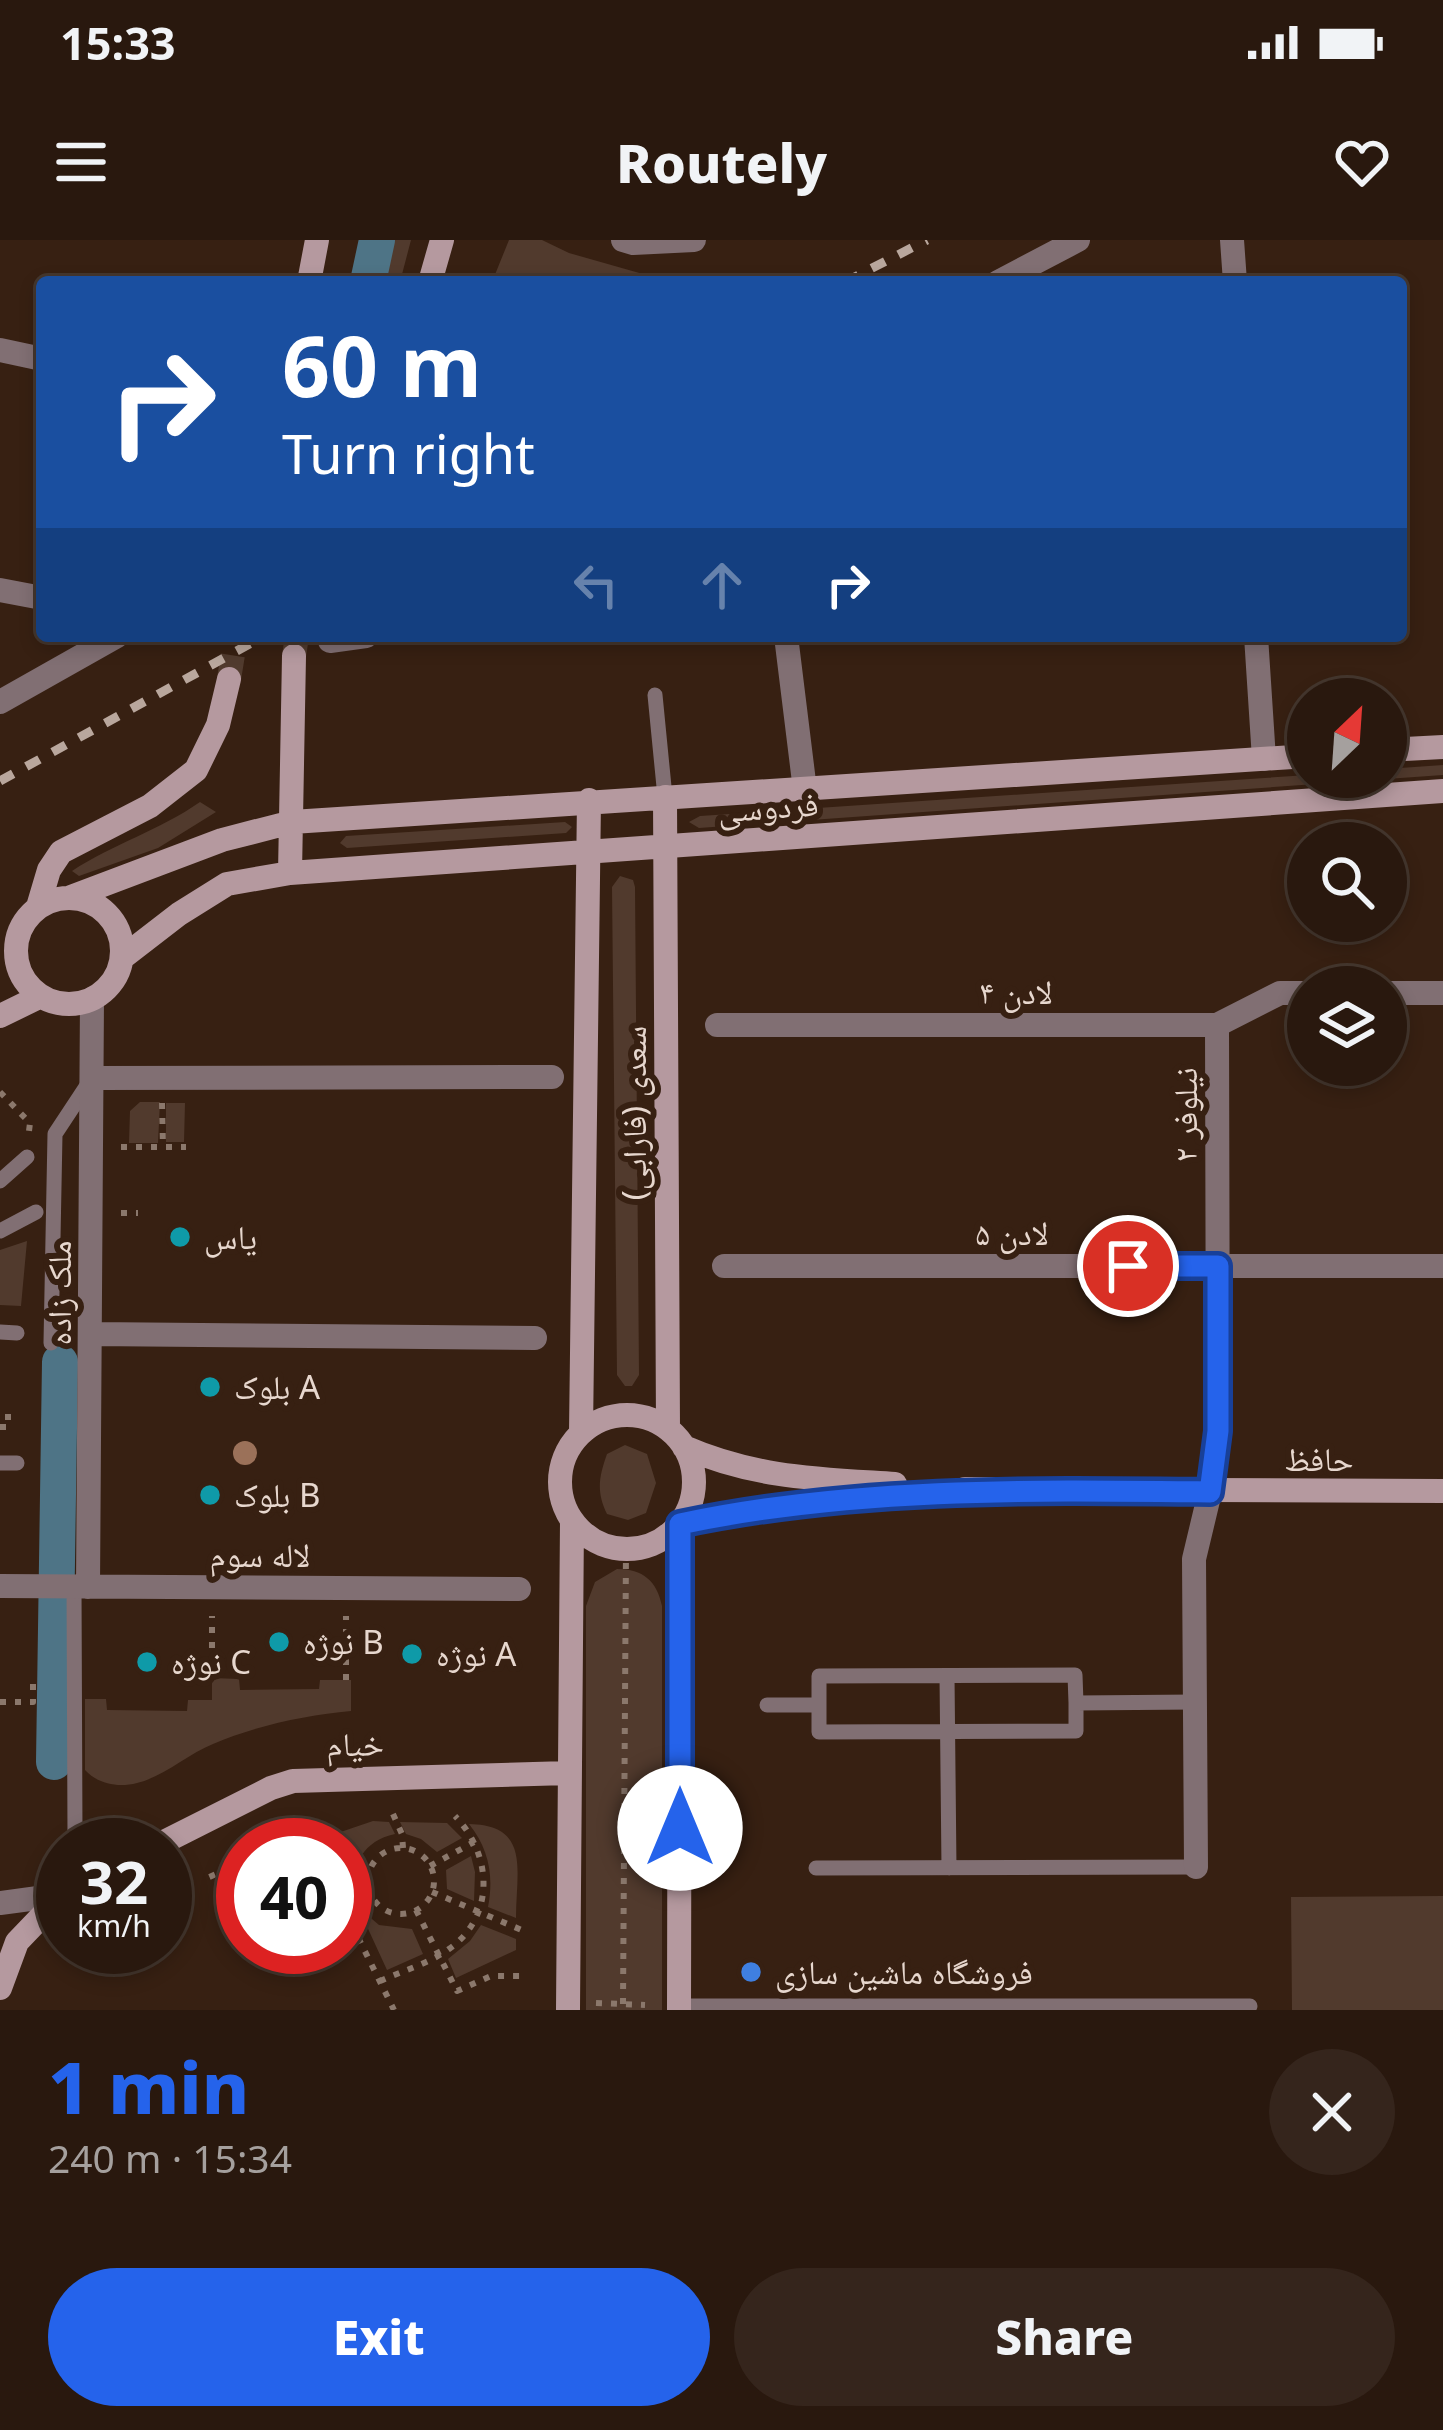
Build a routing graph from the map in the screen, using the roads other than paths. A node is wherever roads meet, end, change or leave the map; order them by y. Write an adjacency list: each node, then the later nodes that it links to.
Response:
1 (317, 240): 7 (street)
2 (442, 240): 8 (street)
3 (622, 240): 4 (street)
4 (694, 240)
5 (1078, 240): 9 (street)
6 (1232, 240): 10 (street)
7 (310, 276)
8 (432, 276)
9 (1009, 276)
10 (1234, 276)
11 (0, 350): 12 (street)
12 (36, 358)
13 (0, 590): 14 (street)
14 (36, 597)
15 (107, 642): 21 (street)
16 (787, 642): 26 (street)
17 (1256, 642): 25 (street)
18 (295, 656): 30 (street)
19 (229, 679): 35 (street)
20 (655, 695): 28 (lane)
21 (0, 702)
22 (1443, 747): 23 (street)
23 (1407, 749)
24 (1287, 757): 25 (street, فردوسی)
25 (1264, 759): 26 (street, فردوسی)
26 (805, 790): 28 (street, فردوسی)
27 (1443, 791): 31 (street, فردوسی)
28 (665, 797): 29 (street, فردوسی); 31 (street, سعدی (فارابی))
29 (589, 800): 30 (street, فردوسی); 32 (street, سعدی (فارابی))
30 (292, 822): 33 (street); 34 (street, فردوسی)
31 (665, 847): 32 (street, فردوسی); 59 (street, سعدی (فارابی))
32 (588, 851): 33 (street, فردوسی); 58 (street, سعدی (فارابی))
33 (290, 873): 37 (street, فردوسی)
34 (71, 897): 35 (street); 37 (street)
35 (32, 913): 36 (street); 41 (street)
36 (0, 938)
37 (122, 958): 42 (street)
38 (1407, 993): 39 (street)
39 (1443, 993)
40 (1287, 994): 45 (street, لادن ۴)
41 (41, 996): 42 (street); 43 (street)
42 (92, 999): 47 (street, ملک زاده)
43 (0, 1016)
44 (717, 1024): 45 (street, لادن ۴)
45 (1217, 1025): 53 (street, نیلوفر ۲)
46 (552, 1077): 47 (street)
47 (92, 1078): 55 (street, ملک زاده); 57 (lane)
48 (27, 1157): 49 (lane)
49 (0, 1181)
50 (36, 1212): 51 (lane)
51 (0, 1231)
52 (724, 1266): 53 (street, لادن ۵)
53 (1218, 1266): 54 (street, لادن ۵); 62 (street, نیلوفر ۲)
54 (1443, 1266)
55 (92, 1334): 56 (street); 66 (street, ملک زاده)
56 (535, 1338)
57 (50, 1343)
58 (581, 1432): 59 (street); 63 (street)
59 (676, 1438): 60 (street); 64 (street)
60 (980, 1490): 62 (street, حافظ); 64 (street)
61 (1443, 1491): 62 (street, حافظ)
62 (1210, 1492): 69 (street, نیلوفر ۲)
63 (572, 1521): 64 (street); 74 (street)
64 (680, 1524): 86 (street)
65 (0, 1586): 66 (street, لاله سوم)
66 (81, 1587): 67 (street, لاله سوم); 75 (lane)
67 (519, 1589)
68 (947, 1676): 70 (lane); 72 (lane); 73 (lane)
69 (1195, 1702): 70 (lane); 77 (street, نیلوفر ۲)
70 (1076, 1703): 73 (lane)
71 (767, 1705): 72 (lane)
72 (819, 1705): 73 (lane)
73 (948, 1732): 79 (lane)
74 (568, 1773): 76 (street, خیام); 84 (street)
75 (75, 1818)
76 (192, 1828)
77 (1196, 1867): 79 (lane)
78 (817, 1868): 79 (lane)
79 (949, 1868)
80 (36, 1898): 81 (street)
81 (0, 1903)
82 (36, 1921): 83 (street)
83 (0, 1988)
84 (578, 2006)
85 (1250, 2006): 86 (lane)
86 (680, 2008)

